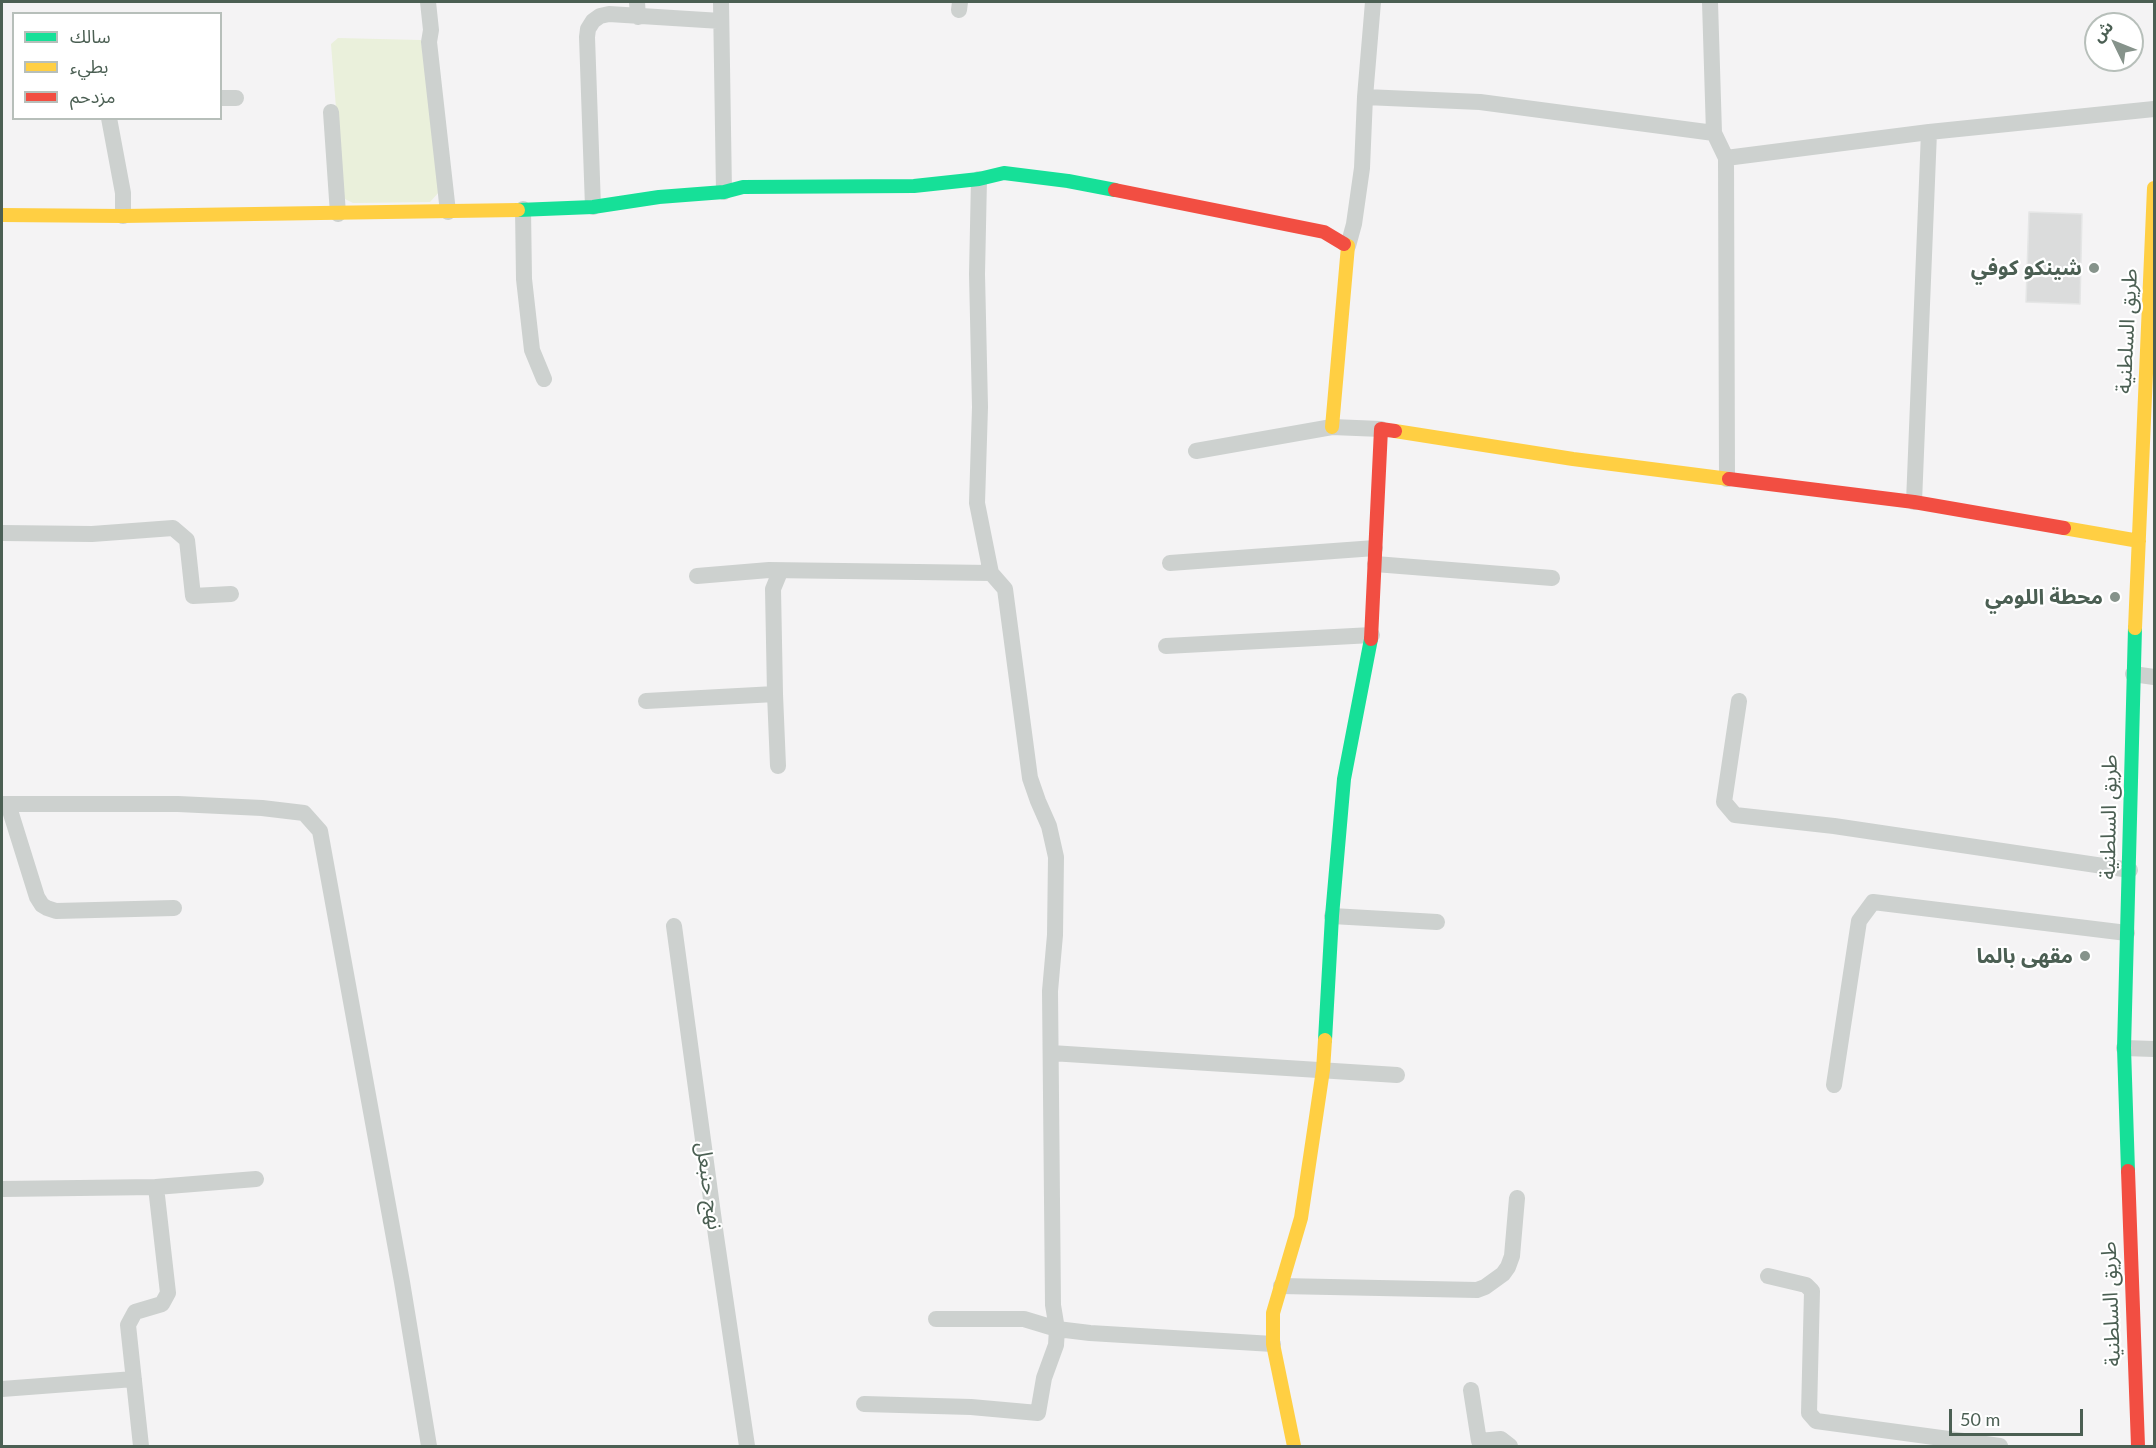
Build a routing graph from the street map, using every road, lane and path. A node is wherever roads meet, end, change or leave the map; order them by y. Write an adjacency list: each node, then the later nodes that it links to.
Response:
1 (428, 2): 19 (street)
2 (721, 2): 6 (street)
3 (1373, 2): 7 (street)
4 (1710, 2): 12 (street)
5 (637, 9): 6 (street); 17 (street)
6 (721, 21): 16 (street)
7 (1365, 97): 12 (street); 23 (street)
8 (2154, 109): 11 (street)
9 (331, 112): 20 (street)
10 (109, 120): 22 (street)
11 (1929, 132): 13 (street); 29 (street)
12 (1714, 133): 13 (street)
13 (1726, 158): 28 (street)
14 (979, 180): 16 (street); 23 (street); 35 (street)
15 (2154, 188): 31 (street, طريق السلطنية)
16 (724, 192): 17 (street)
17 (592, 207): 18 (street)
18 (522, 209): 19 (street); 24 (street)
19 (448, 212): 20 (street)
20 (338, 214): 22 (street)
21 (2, 215): 22 (street)
22 (123, 216)
23 (1348, 246): 25 (street)
24 (544, 379)
25 (1332, 427): 26 (street); 27 (street)
26 (1381, 429): 28 (street); 32 (street)
27 (1196, 451)
28 (1727, 479): 29 (street)
29 (1914, 502): 31 (street)
30 (2, 533): 38 (street)
31 (2139, 542): 41 (street, طريق السلطنية)
32 (1375, 556): 33 (street); 37 (street); 39 (street)
33 (1170, 563)
34 (780, 572): 35 (street); 36 (street); 43 (street)
35 (991, 573): 56 (street)
36 (697, 576)
37 (1552, 578)
38 (231, 594)
39 (1372, 635): 40 (street); 50 (street)
40 (1166, 646)
41 (2133, 674): 42 (street); 48 (street, طريق السلطنية)
42 (2154, 677)
43 (775, 694): 44 (street); 46 (street)
44 (646, 701)
45 (1739, 701): 48 (street)
46 (778, 766)
47 (5, 804): 49 (street); 74 (street)
48 (2130, 870): 53 (street, طريق السلطنية)
49 (174, 908)
50 (1332, 916): 51 (street); 57 (street)
51 (1437, 922)
52 (674, 926): 75 (street, نهج حنبعل)
53 (2127, 933): 54 (street, طريق السلطنية); 59 (street)
54 (2124, 1048): 55 (street); 79 (street, طريق السلطنية)
55 (2154, 1049)
56 (1051, 1053): 57 (street); 67 (street)
57 (1323, 1070): 58 (street); 65 (street)
58 (1397, 1075)
59 (1834, 1085)
60 (256, 1179): 61 (street)
61 (156, 1187): 62 (street); 69 (street)
62 (2, 1189)
63 (1517, 1198): 65 (street)
64 (1768, 1276): 78 (street)
65 (1281, 1286): 68 (street)
66 (936, 1319): 67 (street)
67 (1056, 1329): 68 (street); 72 (street)
68 (1272, 1344): 76 (street)
69 (134, 1379): 70 (street); 73 (street)
70 (2, 1389)
71 (1470, 1390): 77 (street)
72 (864, 1404)
73 (141, 1446)
74 (429, 1446)
75 (747, 1446)
76 (1294, 1446)
77 (1510, 1446)
78 (2000, 1446)
79 (2138, 1446)

